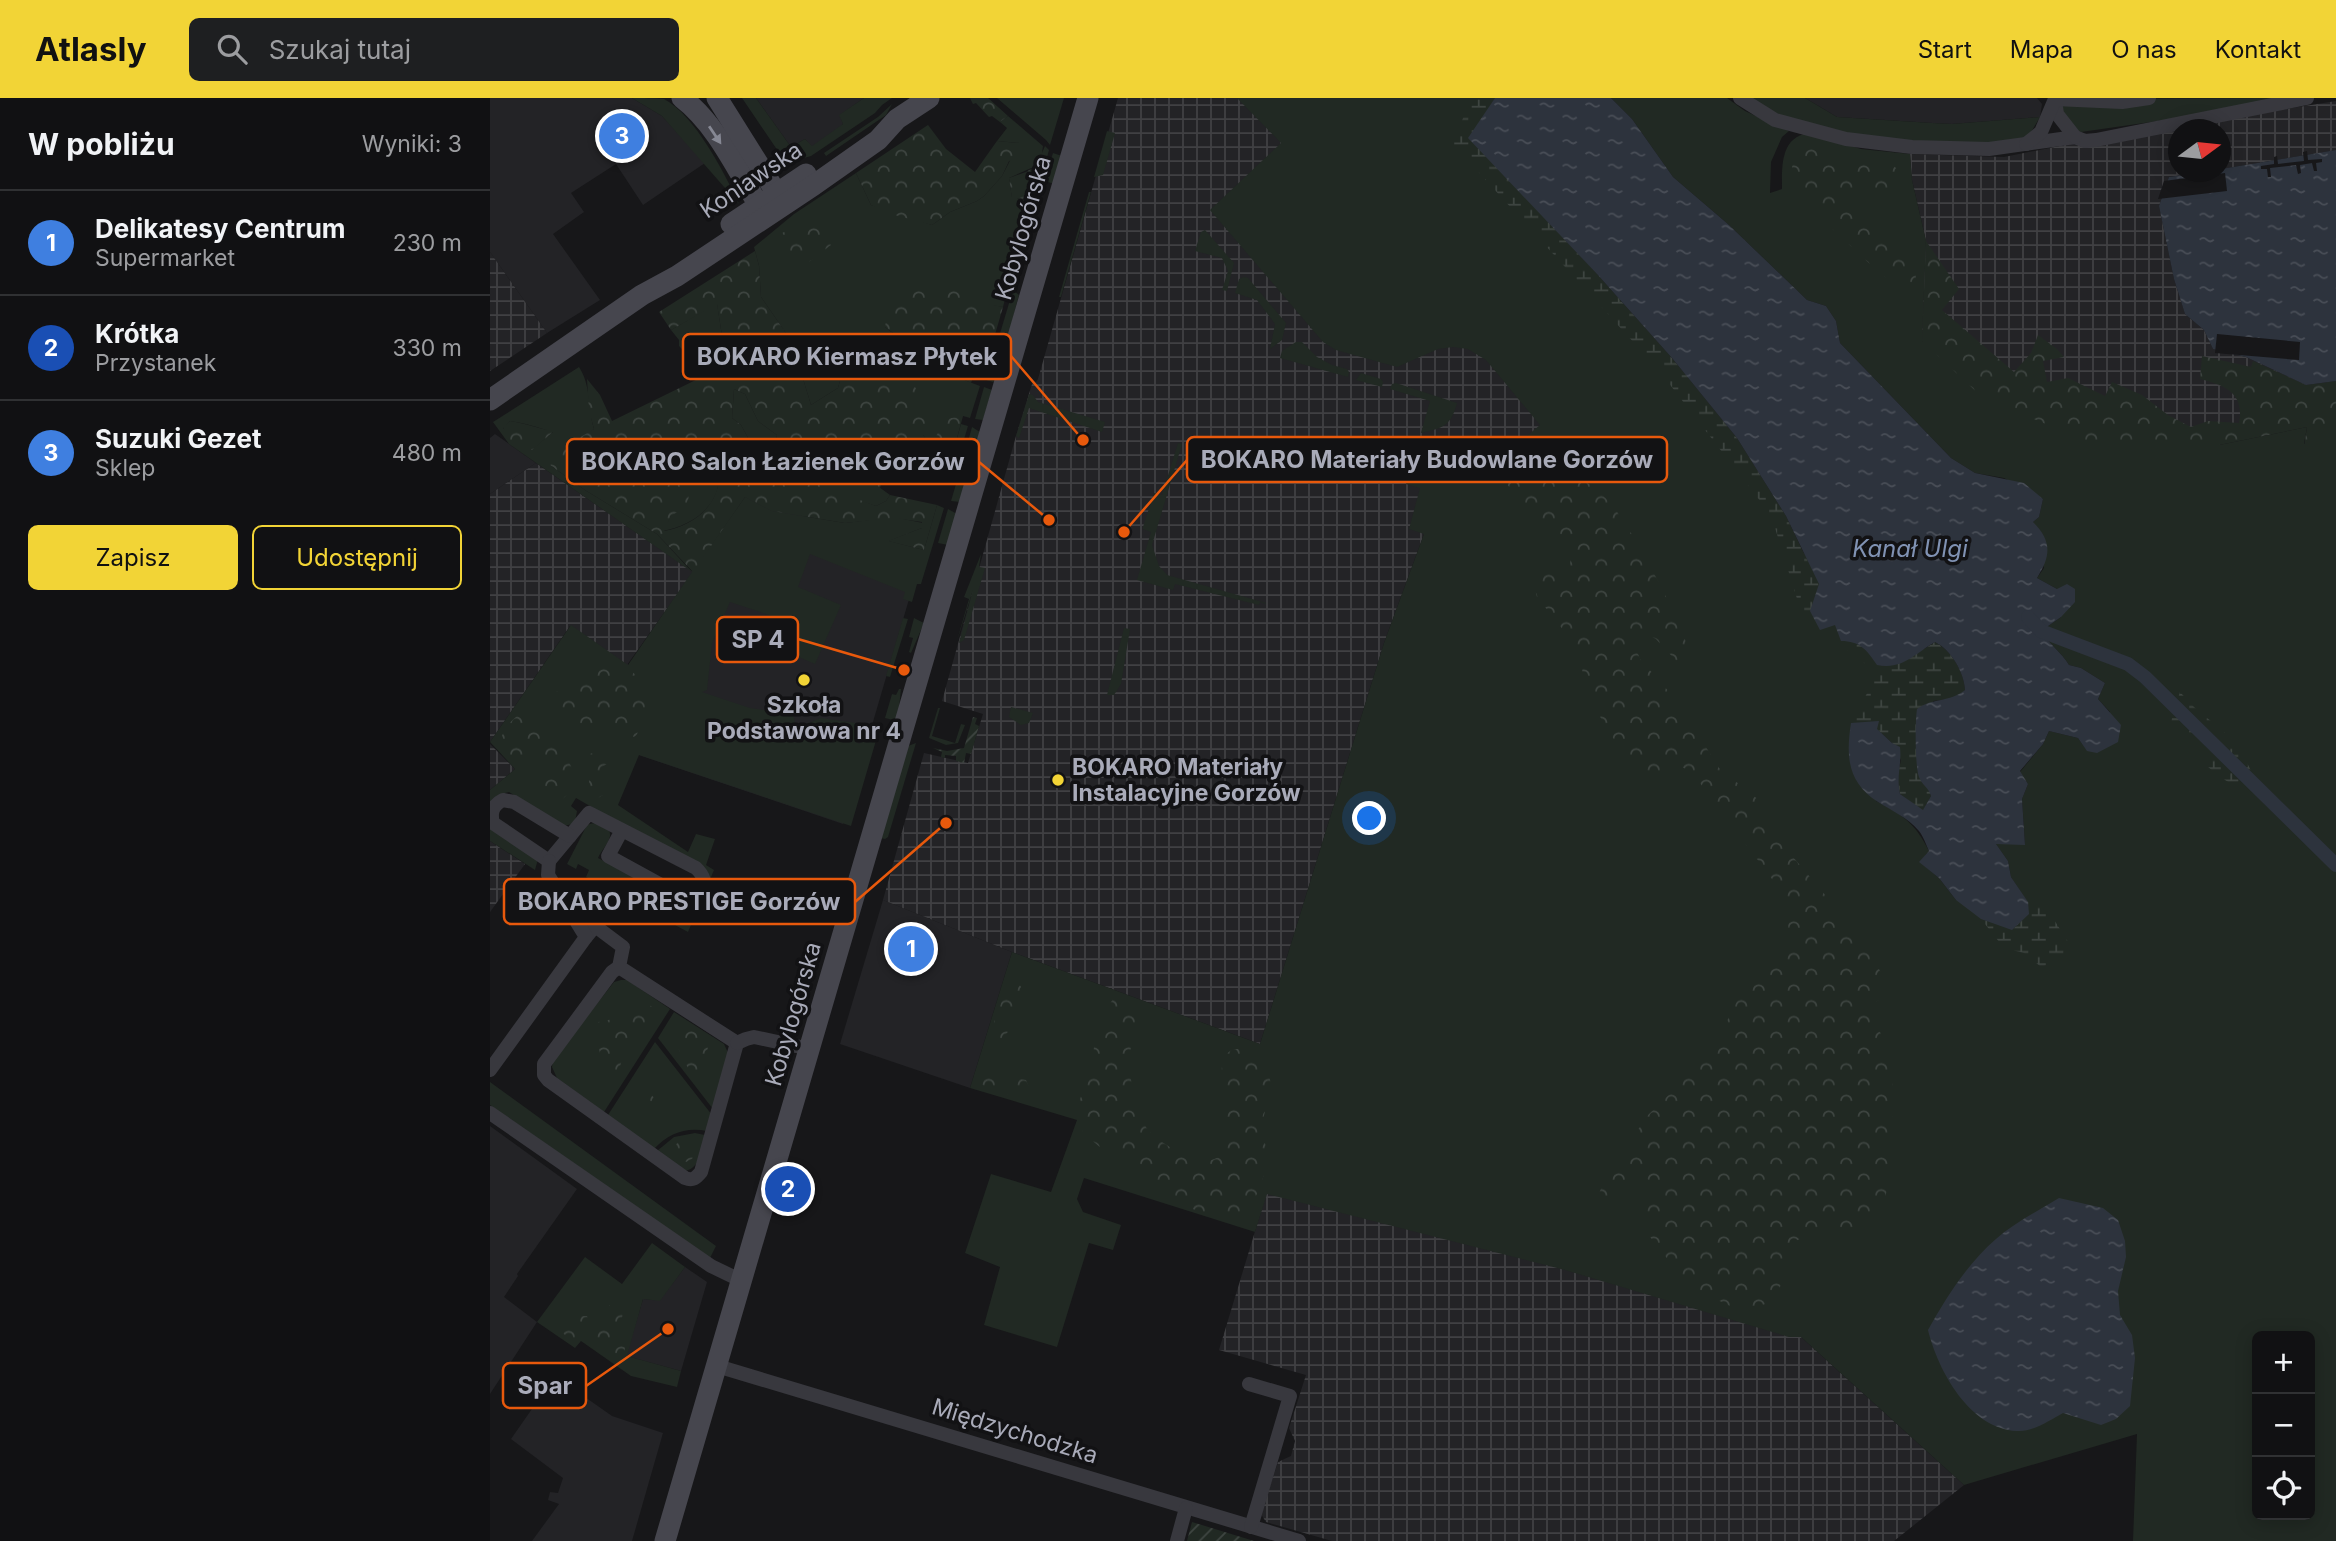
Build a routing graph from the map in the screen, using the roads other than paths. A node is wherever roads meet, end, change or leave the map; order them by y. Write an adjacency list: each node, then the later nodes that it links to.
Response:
1 (682, 98): 13 (street, one-way to 13)
2 (717, 98): 10 (street)
3 (734, 98): 10 (street)
4 (929, 98): 13 (street, Koniawska)
5 (1088, 98): 21 (street, Kobylogórska)
6 (1740, 98): 12 (street)
7 (2149, 98): 9 (street)
8 (2306, 98): 11 (street)
9 (2055, 99): 11 (street); 12 (street)
10 (740, 136): 13 (street)
11 (2076, 137): 12 (street)
12 (2026, 144)
13 (770, 202): 14 (street, Koniawska)
14 (490, 400)
15 (622, 830): 15 (street); 16 (street)
16 (570, 836): 17 (street); 17 (street)
17 (549, 862): 18 (street)
18 (586, 937): 19 (street); 22 (street)
19 (619, 967): 20 (street); 20 (street)
20 (737, 1043): 21 (street)
21 (810, 1048): 24 (street, Kobylogórska)
22 (490, 1070)
23 (490, 1113): 24 (street)
24 (742, 1281): 25 (street, Kobylogórska)
25 (717, 1366): 27 (street, Międzychodzka); 29 (street, Kobylogórska)
26 (1249, 1384): 28 (street)
27 (1186, 1508): 28 (street, Międzychodzka); 30 (street)
28 (1251, 1527): 31 (street, Międzychodzka)
29 (665, 1541)
30 (1177, 1541)
31 (1299, 1541)

